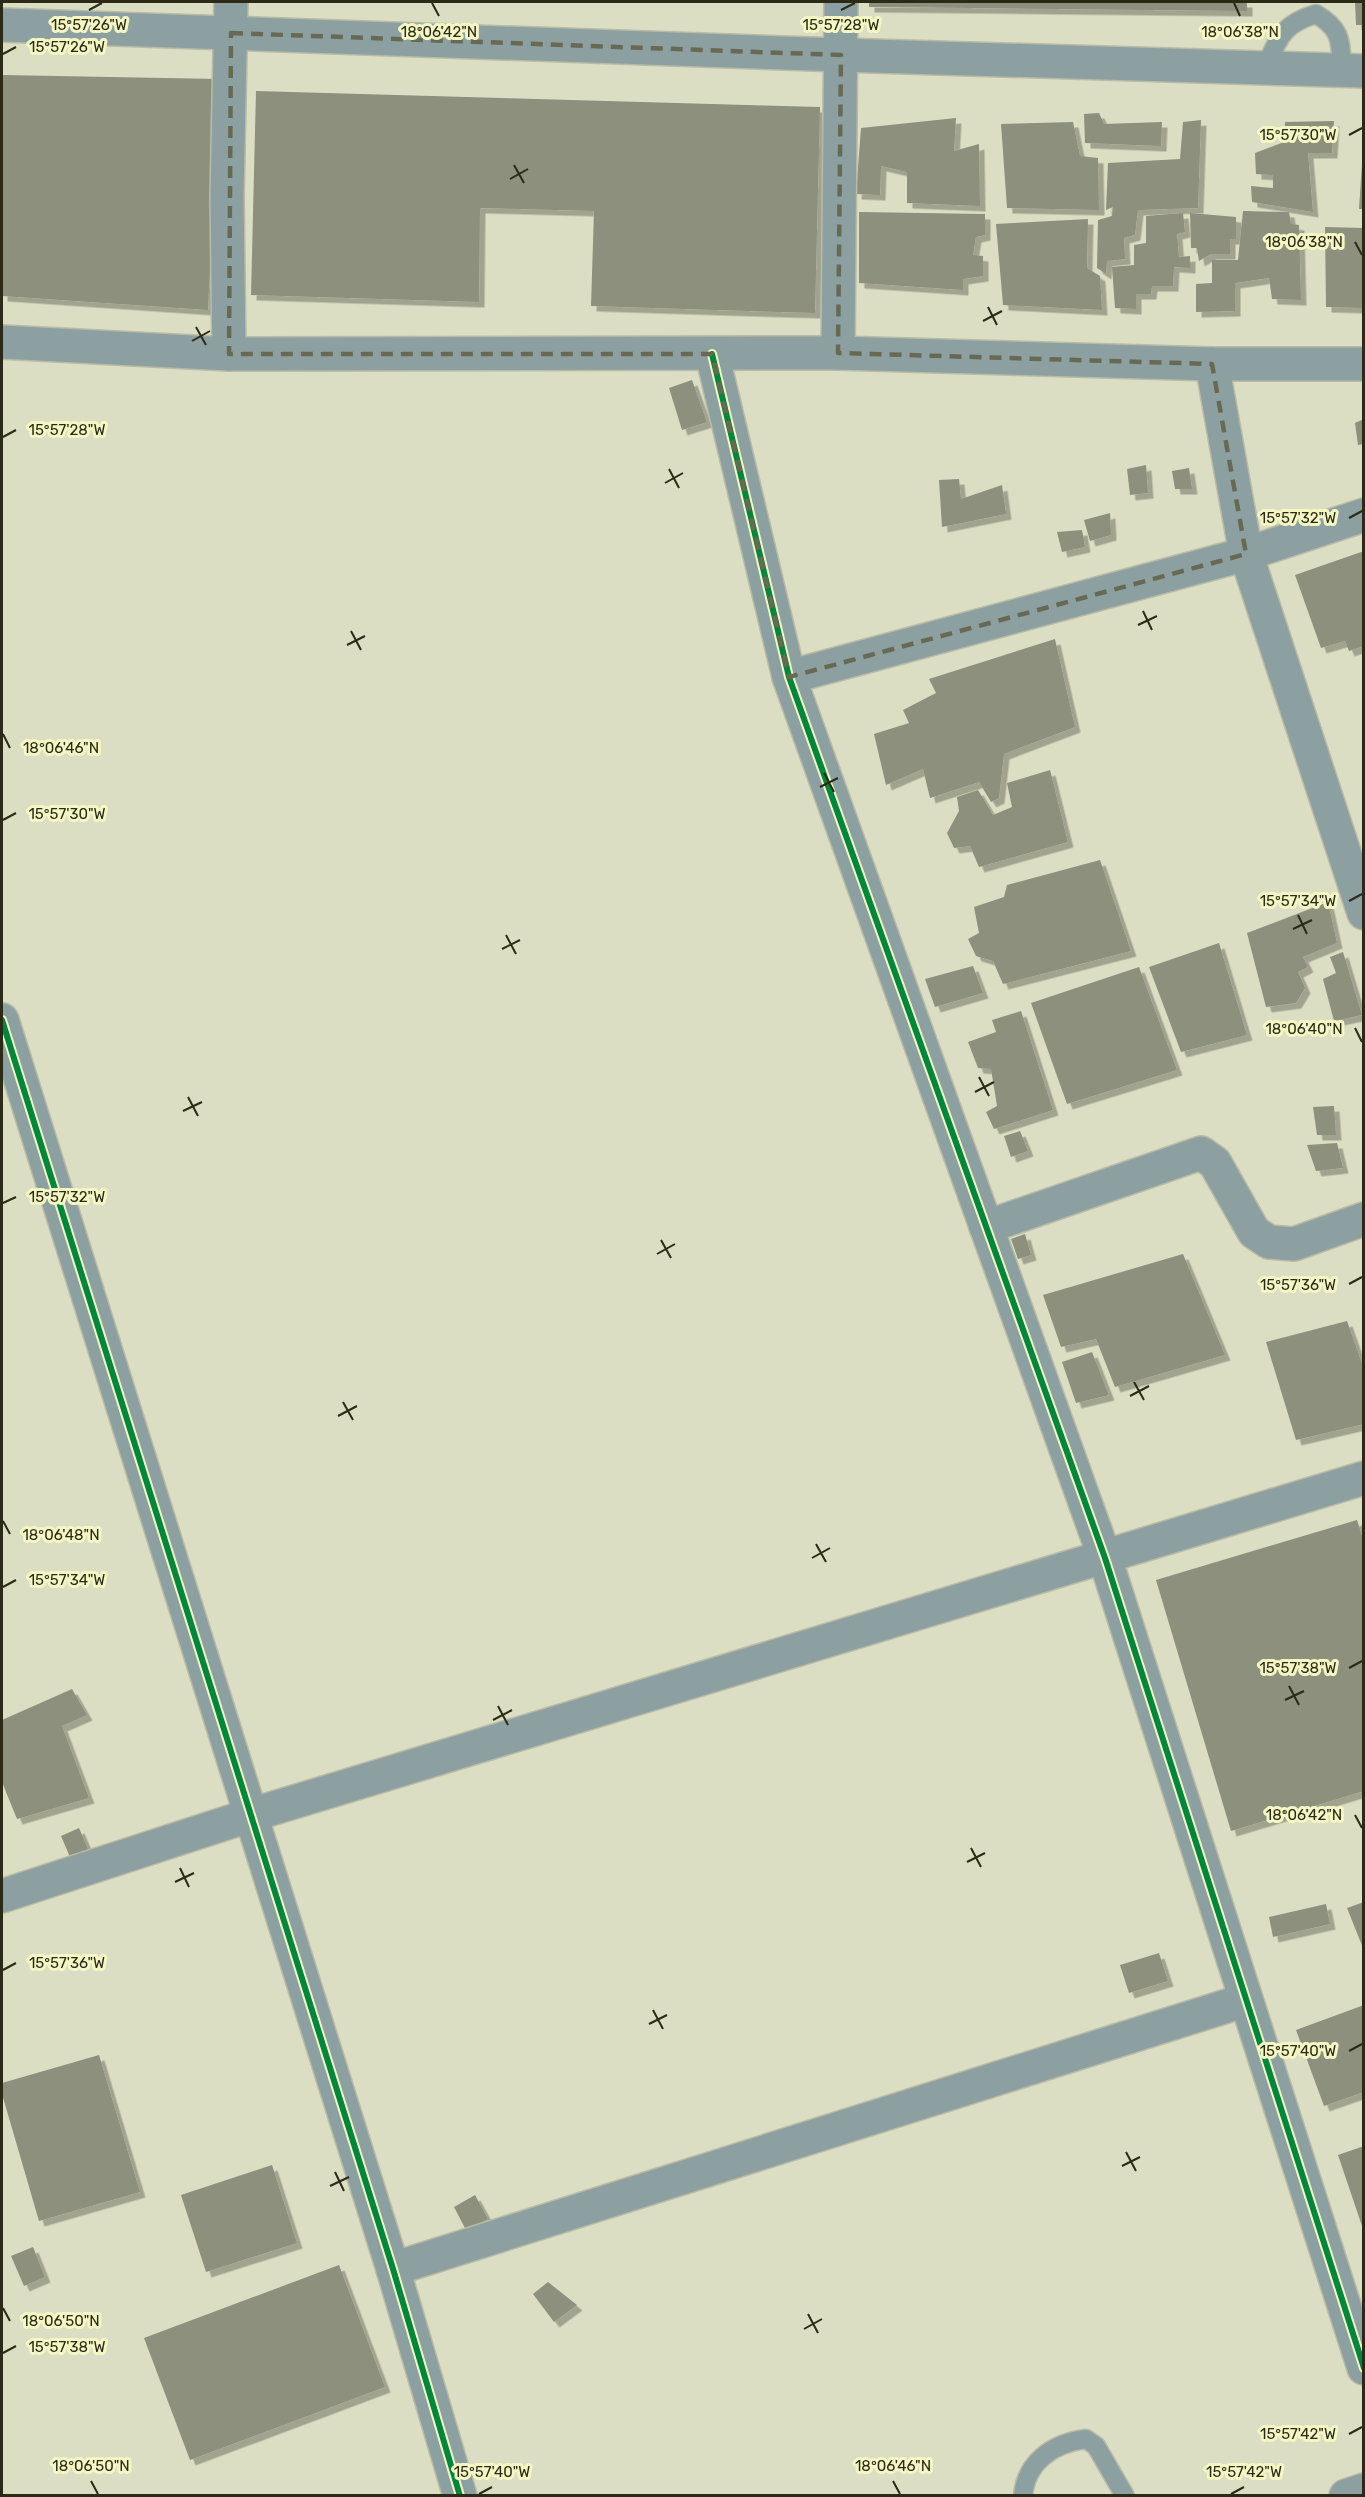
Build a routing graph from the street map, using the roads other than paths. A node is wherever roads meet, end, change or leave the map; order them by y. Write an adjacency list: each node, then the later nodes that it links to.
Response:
1 (841, 2): 4 (street)
2 (231, 17): 3 (street); 4 (street); 9 (street)
3 (2, 25)
4 (842, 55): 5 (street); 8 (street)
5 (1265, 68): 6 (street); 6 (lane)
6 (1353, 70)
7 (2, 342): 9 (street)
8 (838, 353): 10 (street); 11 (street)
9 (229, 354): 10 (street)
10 (712, 354): 15 (street)
11 (1212, 364): 12 (street); 14 (street)
12 (1364, 364)
13 (1364, 515): 14 (street)
14 (1246, 554): 15 (street); 16 (street)
15 (789, 677): 19 (street)
16 (1364, 913)
17 (2, 1020): 22 (street)
18 (1364, 1219): 19 (street)
19 (986, 1227): 21 (street)
20 (1364, 1478): 21 (street)
21 (1105, 1558): 22 (street); 24 (street)
22 (251, 1815): 23 (street); 25 (street)
23 (2, 1896)
24 (1246, 2000): 25 (street); 26 (street)
25 (393, 2269): 28 (street)
26 (1364, 2368)
27 (1364, 2490): 31 (street)
28 (460, 2496)
29 (1023, 2496): 30 (lane)
30 (1125, 2496)
31 (1346, 2496)

